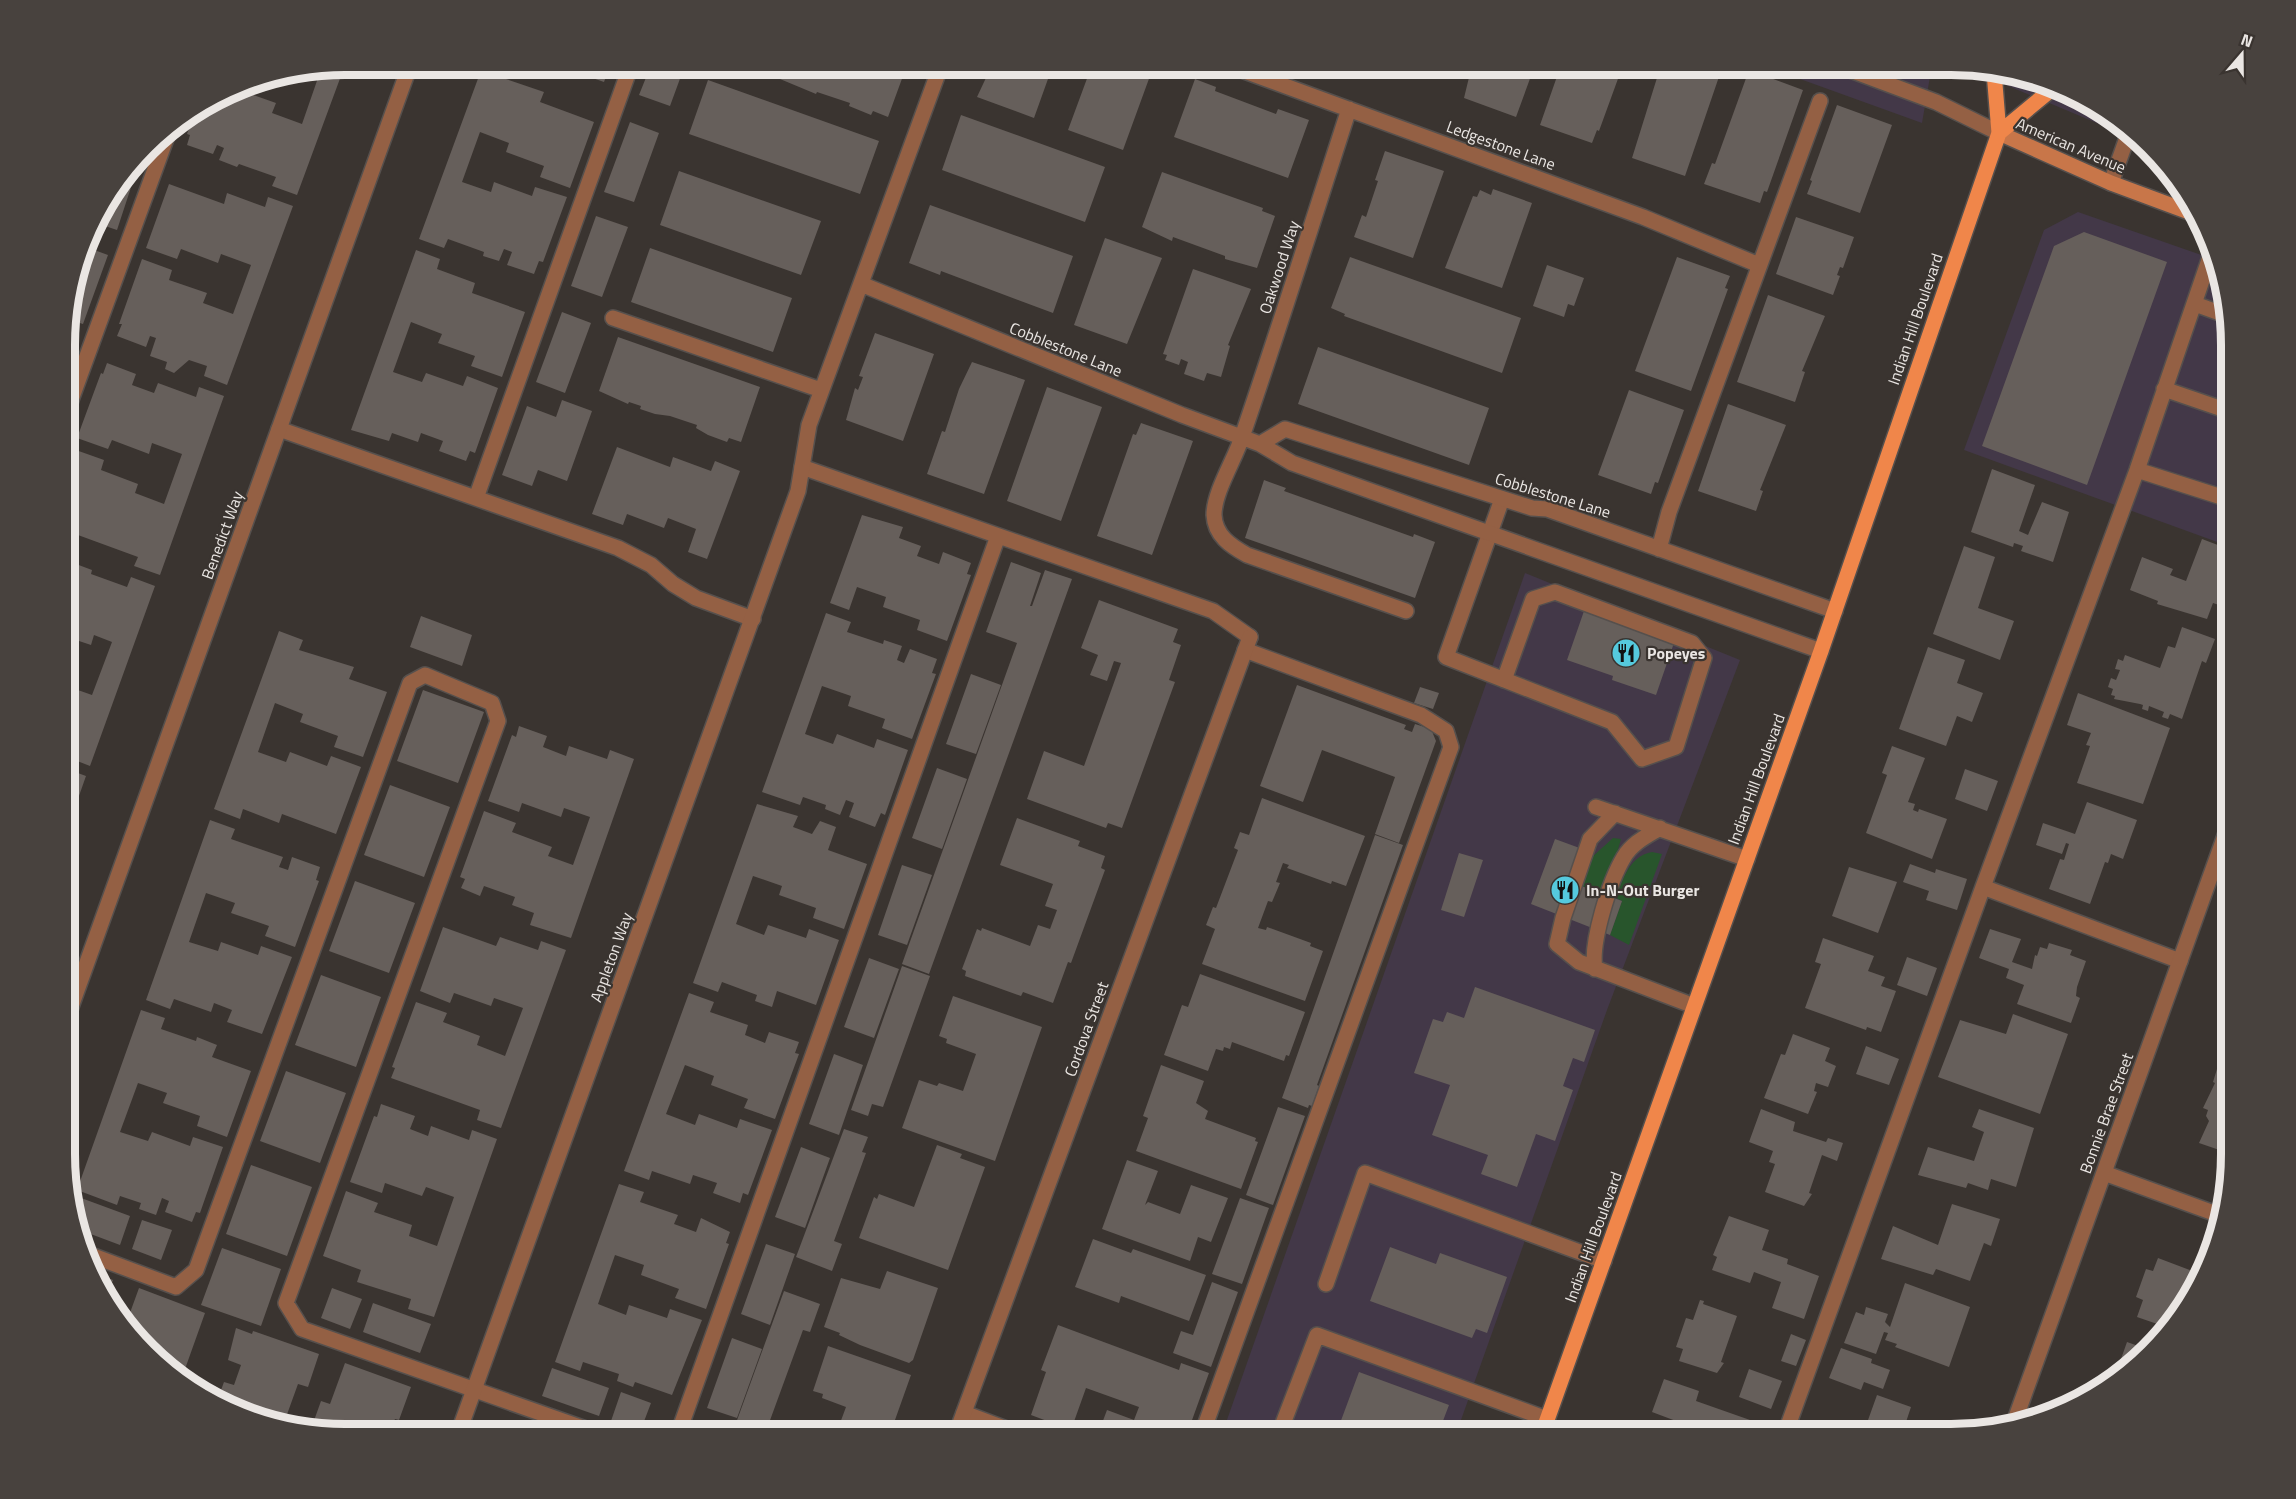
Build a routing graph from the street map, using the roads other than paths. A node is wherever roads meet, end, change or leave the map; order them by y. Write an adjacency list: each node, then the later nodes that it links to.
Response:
1 (406, 75): 25 (street, Benedict Way)
2 (627, 75): 31 (street)
3 (937, 75): 17 (street, Appleton Way)
4 (1258, 75): 9 (street, Ledgestone Lane)
5 (1866, 75): 10 (street)
6 (1995, 78): 10 (main road)
7 (2046, 93): 10 (main road)
8 (1820, 101): 16 (street)
9 (1349, 109): 16 (street, Ledgestone Lane); 26 (street, Oakwood Way)
10 (1999, 133): 13 (street, American Avenue); 36 (main road, Indian Hill Boulevard)
11 (2126, 140): 13 (street)
12 (165, 144): 21 (street)
13 (2111, 183): 14 (street, American Avenue)
14 (2185, 211)
15 (2208, 262): 18 (street)
16 (1759, 265): 35 (street)
17 (861, 284): 23 (street, Appleton Way); 26 (street, Cobblestone Lane)
18 (2195, 304): 19 (street); 22 (street)
19 (2219, 313)
20 (613, 318): 23 (street)
21 (75, 389)
22 (2164, 389): 24 (street); 29 (street)
23 (821, 390): 28 (street, Appleton Way)
24 (2221, 409)
25 (279, 429): 31 (street); 50 (street, Benedict Way)
26 (1242, 437): 27 (street, Cobblestone Lane); 37 (street, Oakwood Way)
27 (1260, 444): 32 (street, Cobblestone Lane); 33 (street, Cobblestone Lane)
28 (802, 467): 34 (street); 38 (street, Appleton Way)
29 (2137, 470): 30 (street); 47 (street)
30 (2221, 497)
31 (476, 498): 38 (street)
32 (1502, 499): 33 (street); 35 (street, Cobblestone Lane)
33 (1491, 535): 40 (street, Cobblestone Lane); 41 (street)
34 (998, 536): 39 (street); 63 (street)
35 (1659, 549): 36 (street, Cobblestone Lane)
36 (1835, 610): 40 (main road, Indian Hill Boulevard)
37 (1406, 611)
38 (753, 619): 57 (street, Appleton Way)
39 (1248, 644): 58 (street, Cordova Street); 66 (street)
40 (1821, 651): 46 (main road, Indian Hill Boulevard)
41 (1504, 680): 41 (street)
42 (1596, 807): 43 (street)
43 (1615, 813): 44 (street); 49 (street)
44 (1660, 828): 46 (street); 49 (street)
45 (2221, 847): 48 (street, Bonnie Brae Street)
46 (1747, 859): 51 (main road, Indian Hill Boulevard)
47 (1983, 887): 48 (street); 69 (street)
48 (2180, 961): 52 (street, Bonnie Brae Street)
49 (1595, 969): 51 (street)
50 (75, 996)
51 (1694, 1006): 55 (main road, Indian Hill Boulevard)
52 (2104, 1173): 53 (street); 59 (street, Bonnie Brae Street)
53 (2215, 1213)
54 (96, 1257): 57 (street)
55 (1604, 1261): 56 (street); 60 (main road, Indian Hill Boulevard)
56 (1326, 1284)
57 (474, 1389): 61 (street, Appleton Way); 62 (street)
58 (964, 1413): 64 (street, Cordova Street); 65 (street)
59 (2016, 1416)
60 (1547, 1419): 67 (street); 68 (main road, Indian Hill Boulevard)
61 (462, 1424)
62 (572, 1424)
63 (682, 1424)
64 (960, 1424)
65 (993, 1424)
66 (1206, 1424)
67 (1283, 1424)
68 (1545, 1424)
69 (1789, 1424)

